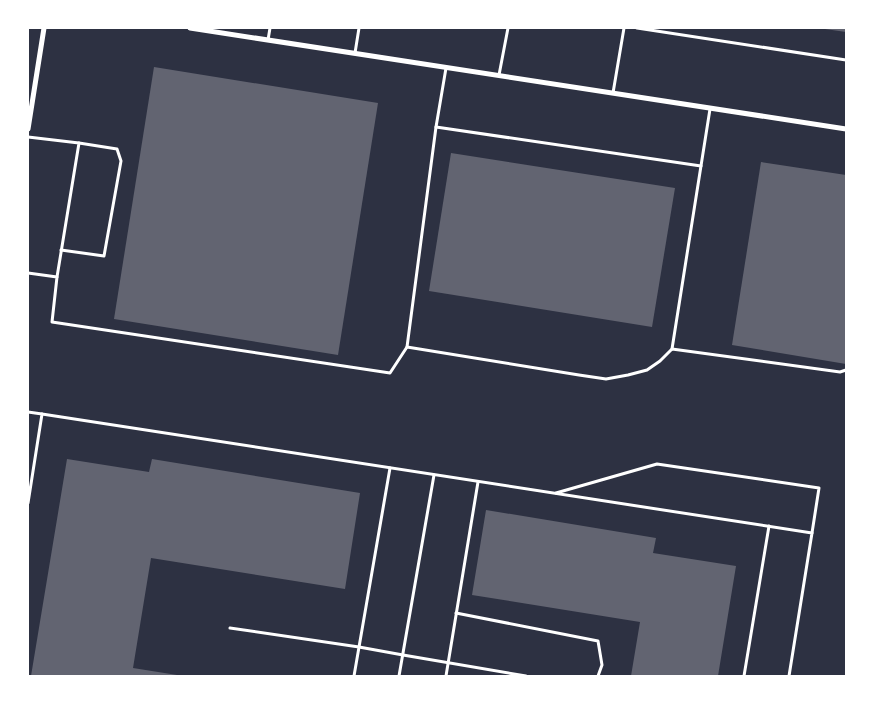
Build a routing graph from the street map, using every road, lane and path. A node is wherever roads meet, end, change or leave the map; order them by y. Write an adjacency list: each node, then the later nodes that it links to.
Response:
1 (44, 28): 15 (street)
2 (190, 28): 9 (street)
3 (270, 28): 9 (lane)
4 (359, 28): 10 (lane)
5 (508, 28): 13 (lane)
6 (624, 28): 14 (lane)
7 (637, 28): 8 (lane)
8 (653, 29): 11 (lane)
9 (268, 40): 10 (street)
10 (355, 53): 12 (street)
11 (846, 60)
12 (446, 67): 13 (street); 17 (lane)
13 (499, 75): 14 (street)
14 (614, 93): 16 (street)
15 (29, 108): 18 (street)
16 (710, 108): 19 (street); 22 (lane)
17 (436, 127): 22 (lane); 26 (lane)
18 (28, 129)
19 (846, 129)
20 (28, 137): 21 (lane)
21 (79, 143): 23 (lane); 23 (lane)
22 (701, 166): 27 (lane)
23 (61, 250): 25 (lane)
24 (28, 273): 25 (lane)
25 (56, 277): 26 (lane)
26 (407, 347): 27 (lane)
27 (672, 349): 28 (lane)
28 (846, 370)
29 (28, 412): 30 (lane)
30 (42, 414): 31 (lane); 35 (lane)
31 (390, 468): 32 (lane); 40 (lane)
32 (434, 475): 33 (lane); 41 (lane)
33 (478, 482): 34 (lane); 38 (lane)
34 (555, 493): 36 (lane); 37 (lane)
35 (28, 503)
36 (769, 526): 37 (lane); 48 (lane)
37 (812, 533): 49 (lane)
38 (456, 613): 42 (lane); 47 (lane)
39 (230, 628): 40 (lane)
40 (359, 646): 41 (lane); 43 (lane)
41 (403, 656): 42 (lane); 44 (lane)
42 (448, 663): 45 (lane); 46 (lane)
43 (354, 676)
44 (399, 676)
45 (446, 676)
46 (526, 676)
47 (598, 676)
48 (744, 676)
49 (789, 676)

